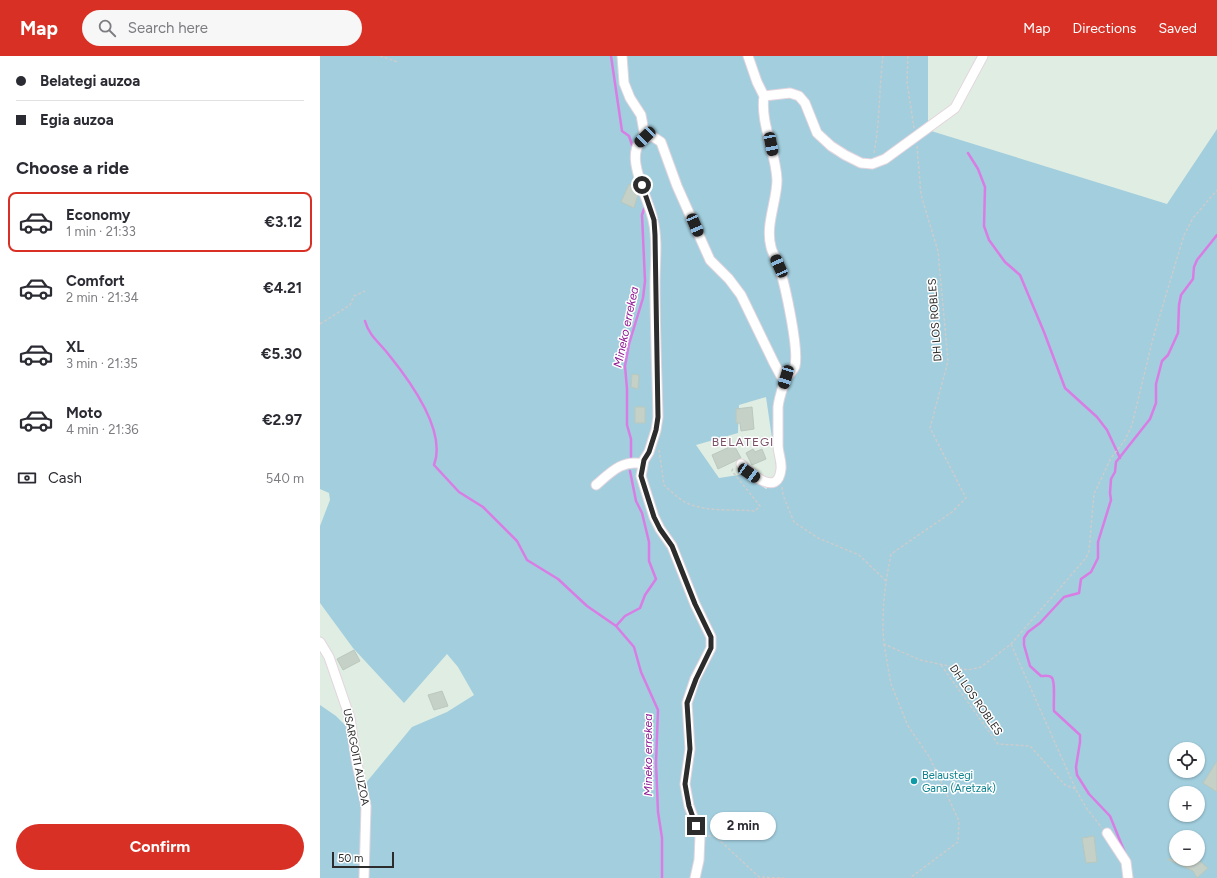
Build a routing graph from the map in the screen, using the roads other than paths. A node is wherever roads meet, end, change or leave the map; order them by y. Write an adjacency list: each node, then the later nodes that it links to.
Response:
1 (622, 56): 5 (lane)
2 (748, 56): 4 (lane)
3 (983, 56): 4 (lane)
4 (764, 96): 6 (lane)
5 (645, 137): 6 (lane); 7 (lane)
6 (786, 377): 8 (lane)
7 (643, 464): 9 (lane); 13 (lane)
8 (741, 464)
9 (596, 485)
10 (320, 642): 12 (lane, USARGOITI AUZOA)
11 (1107, 833): 14 (lane)
12 (364, 878)
13 (695, 878)
14 (1128, 878)

